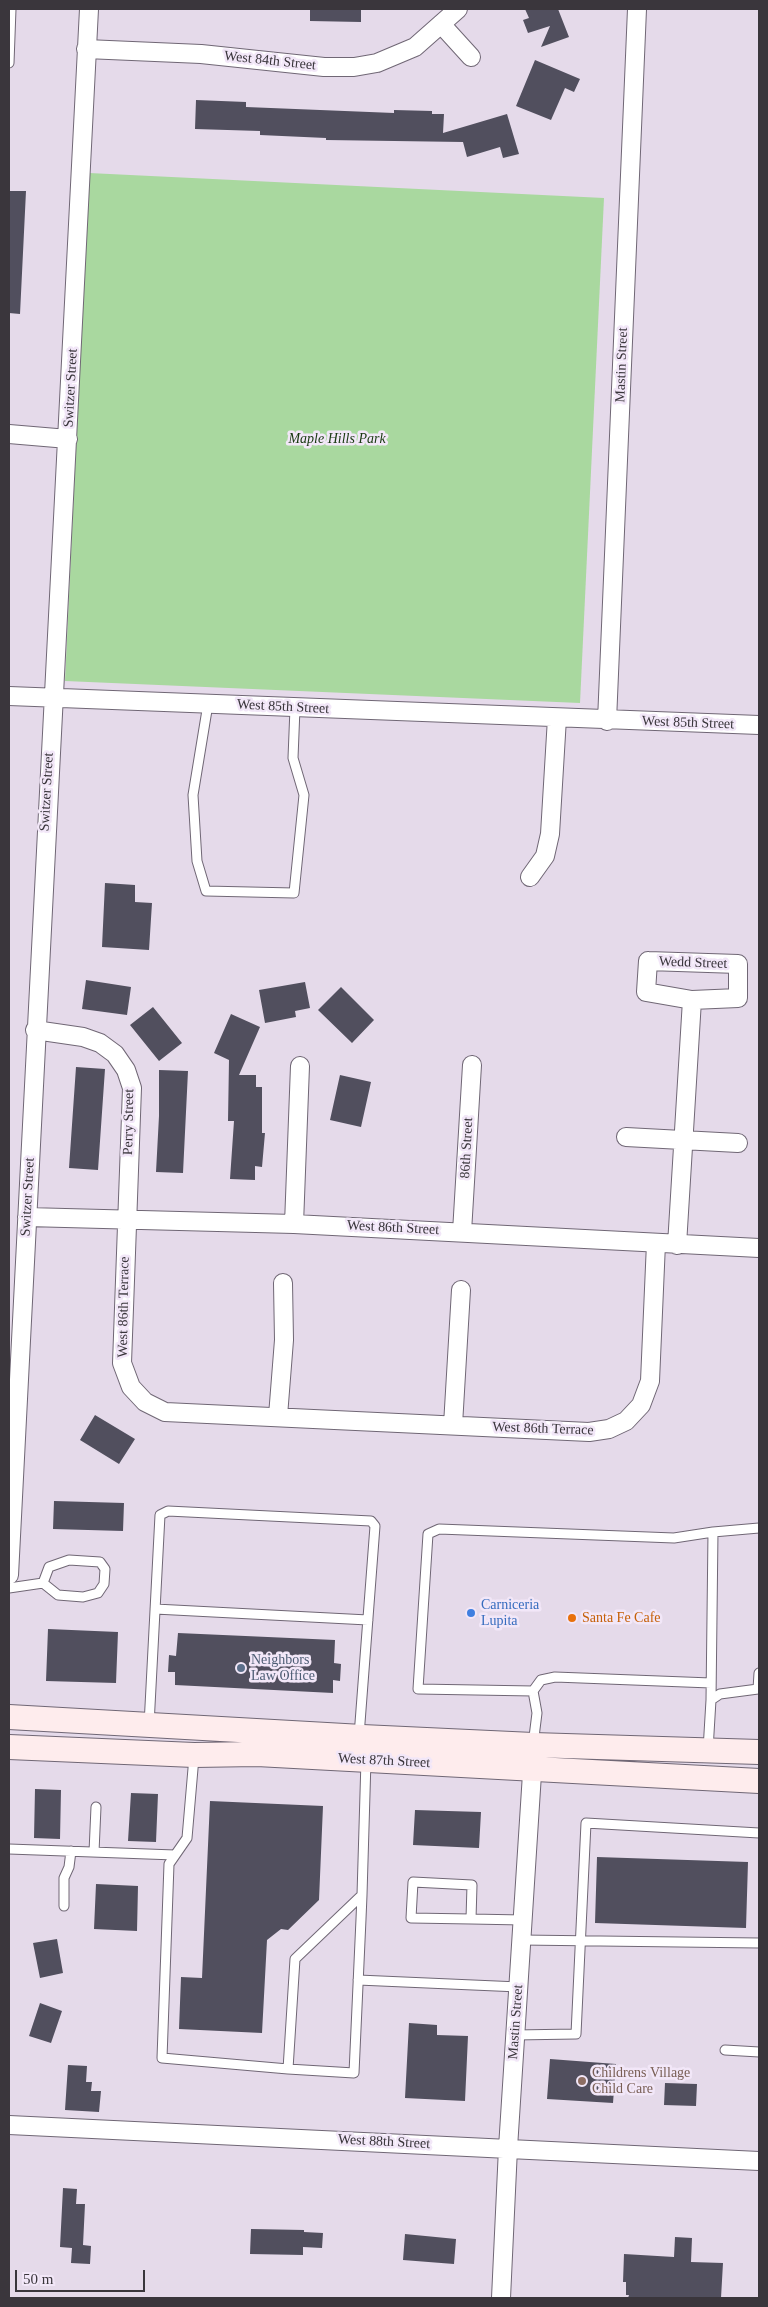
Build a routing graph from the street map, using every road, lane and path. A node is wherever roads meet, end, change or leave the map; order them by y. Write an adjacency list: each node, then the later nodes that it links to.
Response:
1 (11, 9): 8 (lane)
2 (88, 9): 6 (street, Switzer Street)
3 (458, 9): 5 (street, West 84th Street)
4 (637, 9): 16 (street, Mastin Street)
5 (441, 24): 6 (street, West 84th Street); 7 (street)
6 (86, 49): 10 (street, Switzer Street)
7 (471, 57)
8 (9, 63)
9 (9, 434): 10 (street)
10 (68, 439): 12 (street, Switzer Street)
11 (9, 696): 12 (street, West 85th Street)
12 (52, 698): 13 (street, West 85th Street); 20 (street, Switzer Street)
13 (208, 704): 14 (street, West 85th Street); 14 (lane)
14 (295, 708): 15 (street, West 85th Street)
15 (557, 718): 16 (street, West 85th Street); 18 (street)
16 (607, 721): 17 (street, West 85th Street)
17 (759, 725)
18 (530, 878)
19 (692, 1000): 19 (street, Wedd Street); 24 (street)
20 (35, 1030): 26 (street, Switzer Street); 27 (street, Perry Street)
21 (472, 1065): 29 (street, 86th Street)
22 (300, 1066): 28 (street)
23 (626, 1137): 24 (street)
24 (684, 1140): 25 (street); 31 (street)
25 (738, 1143)
26 (27, 1217): 27 (street, West 86th Street); 39 (street, Switzer Street)
27 (126, 1219): 28 (street, West 86th Street); 35 (street, West 86th Terrace)
28 (294, 1224): 29 (street, West 86th Street)
29 (462, 1232): 30 (street, West 86th Street)
30 (656, 1243): 31 (street, West 86th Street); 36 (street, West 86th Terrace)
31 (677, 1245): 32 (street, West 86th Street)
32 (759, 1248)
33 (283, 1283): 35 (street)
34 (461, 1290): 36 (street)
35 (278, 1416): 36 (street, West 86th Terrace)
36 (453, 1425)
37 (759, 1528): 38 (lane)
38 (713, 1532): 45 (lane); 47 (lane)
39 (9, 1575)
40 (43, 1583): 40 (lane); 41 (lane)
41 (9, 1588)
42 (155, 1609): 43 (lane); 43 (lane); 50 (lane)
43 (368, 1620): 53 (lane)
44 (759, 1673): 46 (lane)
45 (711, 1683): 47 (lane); 48 (lane)
46 (759, 1689): 48 (lane)
47 (533, 1691): 56 (lane)
48 (711, 1700): 52 (lane)
49 (9, 1717): 50 (main road, West 87th Street)
50 (149, 1726): 53 (main road, West 87th Street)
51 (9, 1747): 55 (main road, West 87th Street)
52 (708, 1750): 54 (main road, West 87th Street); 56 (main road, West 87th Street)
53 (360, 1751): 55 (main road, West 87th Street); 56 (main road, West 87th Street); 64 (lane)
54 (759, 1752)
55 (194, 1755): 63 (lane)
56 (533, 1757): 57 (main road, West 87th Street); 67 (street, Mastin Street)
57 (759, 1781)
58 (96, 1807): 62 (lane)
59 (759, 1833): 69 (lane)
60 (9, 1849): 61 (lane)
61 (71, 1851): 62 (lane); 65 (lane)
62 (94, 1852): 63 (lane)
63 (175, 1855): 76 (lane)
64 (362, 1894): 71 (lane); 76 (lane)
65 (64, 1906)
66 (471, 1919): 66 (lane); 67 (lane)
67 (523, 1920): 68 (street, Mastin Street)
68 (521, 1940): 69 (lane); 72 (street, Mastin Street)
69 (581, 1941): 70 (lane); 73 (lane)
70 (759, 1943)
71 (358, 1980): 72 (lane); 76 (lane)
72 (518, 1987): 73 (street, Mastin Street)
73 (515, 2035): 78 (street, Mastin Street)
74 (725, 2050): 75 (lane)
75 (759, 2052)
76 (288, 2069)
77 (9, 2125): 78 (street, West 88th Street)
78 (508, 2148): 79 (street, West 88th Street); 80 (street, Mastin Street)
79 (759, 2161)
80 (501, 2298)

